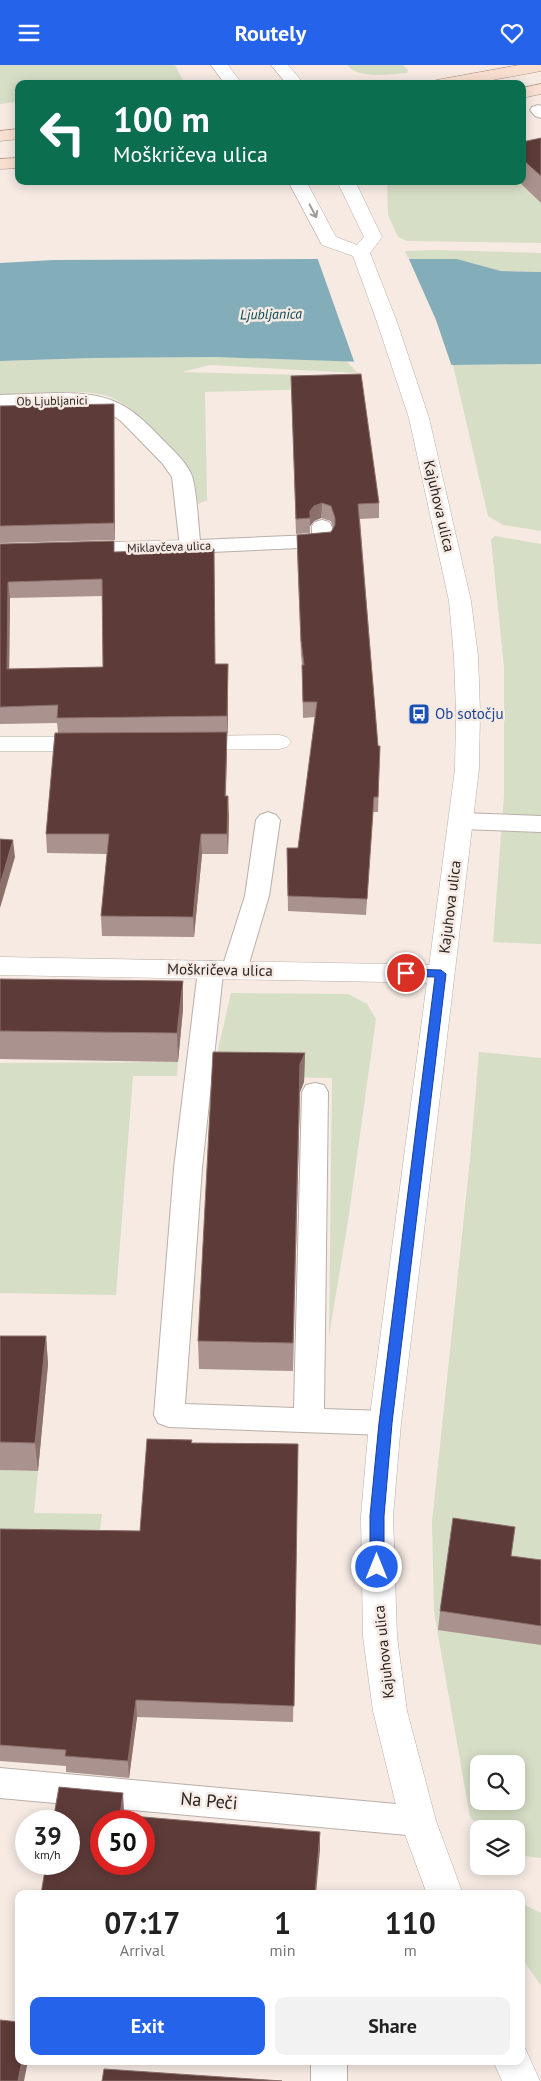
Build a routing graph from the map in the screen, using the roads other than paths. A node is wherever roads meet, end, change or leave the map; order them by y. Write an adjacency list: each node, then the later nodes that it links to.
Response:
1 (219, 65): 4 (main road)
2 (279, 65): 5 (main road)
3 (541, 65): 6 (main road)
4 (231, 80)
5 (292, 80)
6 (463, 80)
7 (541, 89): 8 (main road)
8 (526, 92)
9 (15, 135): 10 (main road)
10 (0, 136)
11 (15, 163): 12 (main road)
12 (0, 164)
13 (299, 185): 15 (main road, one-way to 15)
14 (348, 185): 15 (main road)
15 (361, 253): 25 (main road, Kajuhova ulica)
16 (0, 401): 18 (lane, Ob Ljubljanici)
17 (322, 526): 18 (lane, Miklavčeva ulica)
18 (190, 547): 19 (main road, Miklavčeva ulica)
19 (0, 552)
20 (170, 743): 21 (main road)
21 (280, 743)
22 (0, 744): 23 (main road)
23 (110, 744)
24 (268, 820): 28 (lane)
25 (461, 821): 26 (lane); 29 (main road, Kajuhova ulica)
26 (541, 824)
27 (0, 966): 28 (main road, Moškričeva ulica)
28 (223, 970): 29 (main road, Moškričeva ulica); 31 (lane)
29 (441, 974): 32 (main road, Kajuhova ulica)
30 (315, 1092): 31 (lane)
31 (309, 1420): 32 (lane)
32 (385, 1423): 34 (main road, Kajuhova ulica)
33 (0, 1783): 34 (lane, Na Peči)
34 (418, 1821): 35 (main road, Kajuhova ulica)
35 (444, 1890)
36 (329, 2065): 38 (lane)
37 (514, 2065): 39 (main road)
38 (329, 2081)
39 (521, 2081)

